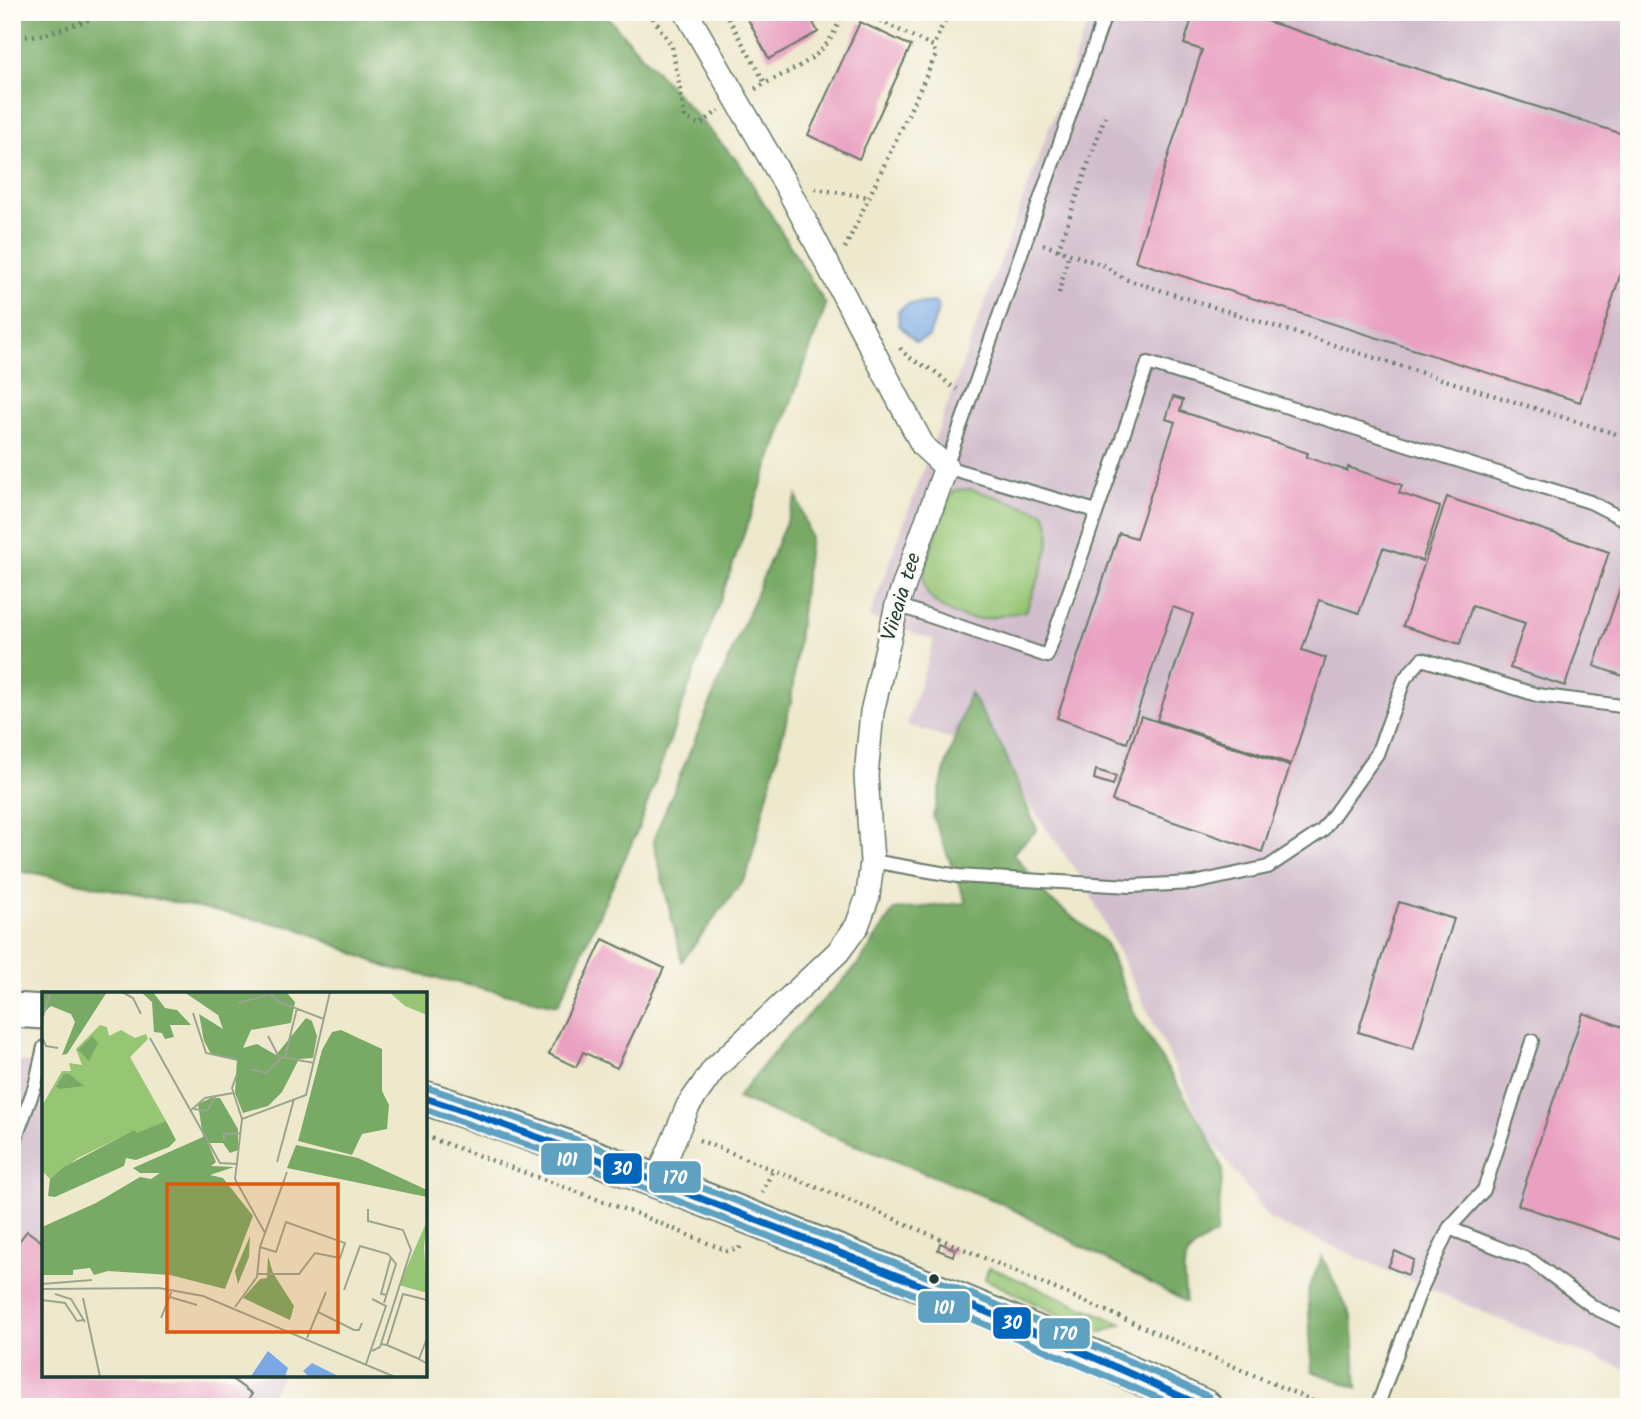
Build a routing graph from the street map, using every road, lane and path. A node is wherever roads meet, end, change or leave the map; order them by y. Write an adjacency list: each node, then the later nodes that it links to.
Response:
1 (111, 12): 9 (path)
2 (649, 12): 12 (path)
3 (686, 12): 12 (street)
4 (725, 12): 11 (path)
5 (842, 12): 11 (path)
6 (861, 12): 10 (path)
7 (948, 12): 10 (path)
8 (1106, 12): 20 (lane)
9 (12, 38)
10 (933, 46): 15 (path)
11 (765, 83): 12 (path)
12 (745, 93): 20 (street)
13 (1105, 116): 17 (path)
14 (810, 188): 15 (path)
15 (869, 197): 16 (path)
16 (844, 251)
17 (1069, 254): 18 (path); 19 (path)
18 (1059, 293)
19 (1616, 434)
20 (946, 467): 21 (lane); 23 (street, Viieaia tee)
21 (1096, 511): 22 (lane); 23 (lane)
22 (1629, 522)
23 (897, 605): 25 (street, Viieaia tee)
24 (1629, 707): 25 (lane)
25 (872, 861): 32 (street, Viieaia tee)
26 (12, 1010): 27 (main road)
27 (42, 1013)
28 (1532, 1041): 35 (lane)
29 (42, 1067): 30 (lane)
30 (40, 1087): 33 (lane)
31 (427, 1099): 34 (main road)
32 (676, 1130): 34 (street, Viieaia tee); 38 (path)
33 (12, 1148)
34 (657, 1180): 37 (main road)
35 (1449, 1228): 36 (lane); 39 (lane)
36 (1629, 1324)
37 (1205, 1407)
38 (1327, 1407)
39 (1377, 1407)

